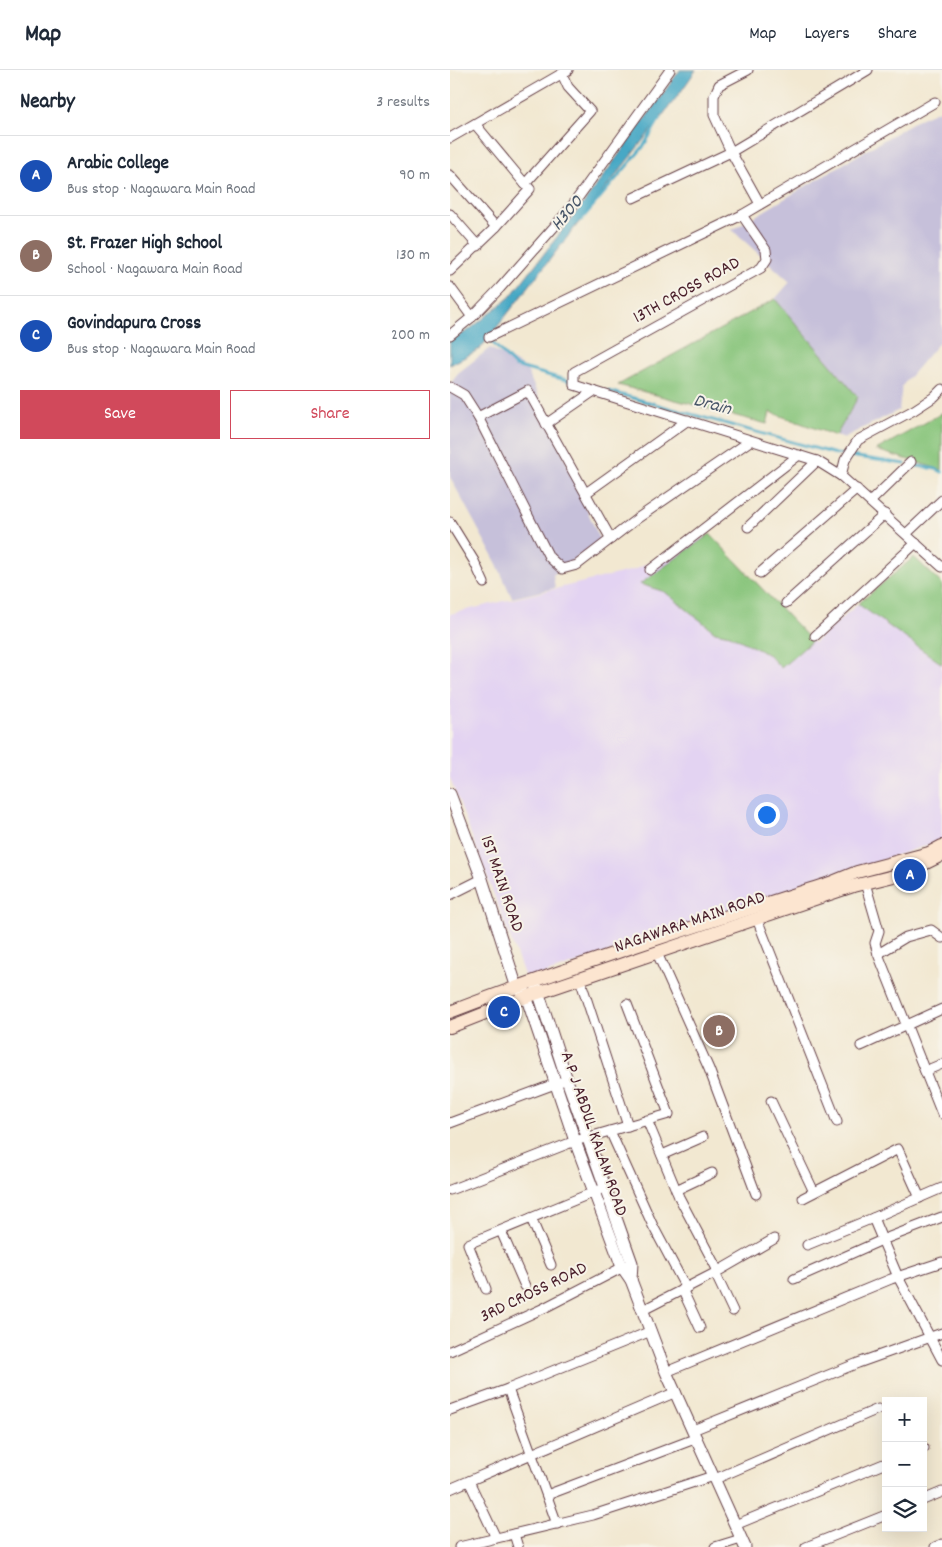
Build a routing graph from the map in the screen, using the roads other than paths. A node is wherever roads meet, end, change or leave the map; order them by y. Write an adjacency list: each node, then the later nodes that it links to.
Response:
1 (670, 70): 19 (street)
2 (748, 70): 8 (street)
3 (868, 70): 8 (street)
4 (565, 72): 6 (street); 10 (street)
5 (935, 102): 12 (street)
6 (475, 124): 7 (street); 10 (street)
7 (450, 138)
8 (731, 152): 11 (street); 12 (street)
9 (450, 175): 15 (street)
10 (525, 184): 15 (street)
11 (633, 198)
12 (760, 204): 14 (street)
13 (450, 214): 16 (street)
14 (742, 215): 21 (street); 24 (street, 13TH CROSS ROAD)
15 (496, 227): 16 (street)
16 (478, 246): 17 (street)
17 (450, 271)
18 (450, 287): 19 (street)
19 (472, 317): 20 (street)
20 (450, 335)
21 (489, 337)
22 (450, 387): 25 (street)
23 (942, 389): 32 (street)
24 (594, 391): 26 (street); 27 (street)
25 (478, 417): 27 (street); 41 (street)
26 (688, 420): 28 (street); 34 (street)
27 (546, 424): 34 (street)
28 (750, 440): 29 (street); 41 (street)
29 (800, 455): 30 (street); 44 (street)
30 (817, 461): 32 (street); 39 (street)
31 (911, 462): 36 (street)
32 (841, 476): 33 (street)
33 (857, 489): 36 (street); 45 (street)
34 (586, 493): 41 (street)
35 (942, 500): 40 (street)
36 (871, 501): 37 (street)
37 (885, 514): 40 (street); 47 (street)
38 (450, 522): 46 (street)
39 (748, 527)
40 (906, 534): 42 (street)
41 (611, 539)
42 (916, 543): 43 (street); 48 (street)
43 (941, 565)
44 (650, 570)
45 (760, 573)
46 (484, 583)
47 (786, 603)
48 (815, 636)
49 (450, 794): 50 (street, 1ST MAIN ROAD)
50 (454, 817): 53 (street, 1ST MAIN ROAD)
51 (942, 846): 55 (main road)
52 (942, 855): 54 (main road, NAGAWARA MAIN ROAD)
53 (482, 879): 56 (street); 62 (street, 1ST MAIN ROAD)
54 (865, 883): 55 (main road, NAGAWARA MAIN ROAD); 60 (street)
55 (831, 888): 57 (main road, NAGAWARA MAIN ROAD); 62 (main road)
56 (450, 895)
57 (756, 920): 59 (main road, NAGAWARA MAIN ROAD); 77 (street)
58 (942, 938): 60 (street)
59 (657, 953): 61 (main road, NAGAWARA MAIN ROAD); 91 (street)
60 (878, 954): 68 (street)
61 (580, 979): 63 (main road, NAGAWARA MAIN ROAD); 79 (street)
62 (525, 984): 63 (street, 1ST MAIN ROAD); 64 (street, A P J ABDUL KALAM ROAD); 67 (main road)
63 (539, 993): 64 (main road, NAGAWARA MAIN ROAD); 73 (street, A P J ABDUL KALAM ROAD)
64 (526, 997): 69 (main road, NAGAWARA MAIN ROAD); 73 (street, A P J ABDUL KALAM ROAD)
65 (627, 1004): 76 (street)
66 (942, 1008): 68 (street)
67 (450, 1012)
68 (908, 1026): 70 (street); 72 (street)
69 (450, 1027)
70 (861, 1046)
71 (942, 1064): 72 (street)
72 (925, 1070): 75 (street)
73 (562, 1081): 78 (street); 82 (street, A P J ABDUL KALAM ROAD); 83 (street, A P J ABDUL KALAM ROAD)
74 (772, 1101): 90 (street)
75 (942, 1114)
76 (647, 1120): 79 (street); 84 (street)
77 (837, 1122)
78 (450, 1123)
79 (628, 1126): 80 (street)
80 (610, 1131): 82 (street); 109 (street)
81 (703, 1137): 84 (street)
82 (588, 1138): 83 (street); 88 (street, A P J ABDUL KALAM ROAD)
83 (576, 1142): 87 (street); 88 (street, A P J ABDUL KALAM ROAD)
84 (662, 1155): 89 (street)
85 (712, 1173): 89 (street)
86 (942, 1188): 93 (street)
87 (450, 1190)
88 (600, 1190): 95 (street); 103 (street, A P J ABDUL KALAM ROAD)
89 (676, 1190): 104 (street)
90 (814, 1192): 92 (street); 93 (street)
91 (756, 1194)
92 (803, 1198)
93 (920, 1198): 96 (street)
94 (942, 1217): 99 (street)
95 (531, 1218): 97 (street); 102 (street)
96 (873, 1218): 99 (street); 100 (street)
97 (501, 1231): 107 (street); 108 (street)
98 (774, 1239): 104 (street)
99 (882, 1240): 105 (street); 106 (street)
100 (807, 1245)
101 (942, 1262): 105 (street)
102 (551, 1265)
103 (627, 1265): 110 (street, A P J ABDUL KALAM ROAD); 116 (street, 3RD CROSS ROAD)
104 (716, 1272): 109 (street); 111 (street)
105 (898, 1277): 115 (street); 118 (street)
106 (794, 1279)
107 (525, 1286)
108 (486, 1289)
109 (684, 1289): 110 (street); 112 (street)
110 (643, 1310): 113 (street, A P J ABDUL KALAM ROAD)
111 (733, 1311)
112 (700, 1328)
113 (651, 1330): 118 (street, A P J ABDUL KALAM ROAD); 119 (street)
114 (942, 1333): 115 (street)
115 (931, 1338): 117 (street); 123 (street)
116 (450, 1351)
117 (942, 1360)
118 (666, 1372): 120 (street, A P J ABDUL KALAM ROAD)
119 (508, 1389): 122 (street); 124 (street)
120 (676, 1392): 123 (street, A P J ABDUL KALAM ROAD); 124 (street)
121 (878, 1409): 126 (street)
122 (450, 1410)
123 (695, 1434): 126 (street, A P J ABDUL KALAM ROAD); 130 (street)
124 (532, 1454): 127 (street); 130 (street)
125 (882, 1465): 134 (street)
126 (714, 1478): 133 (street); 134 (street, A P J ABDUL KALAM ROAD)
127 (469, 1481): 128 (street); 136 (street)
128 (450, 1489)
129 (942, 1492): 131 (street)
130 (546, 1495): 133 (street)
131 (927, 1498)
132 (882, 1517): 142 (street)
133 (557, 1524): 135 (street)
134 (735, 1525): 137 (street, A P J ABDUL KALAM ROAD)
135 (514, 1534): 136 (street); 140 (street)
136 (496, 1538): 139 (street)
137 (743, 1543): 141 (street)
138 (942, 1544): 143 (street)
139 (459, 1547)
140 (518, 1547)
141 (715, 1547)
142 (806, 1547)
143 (935, 1547)

